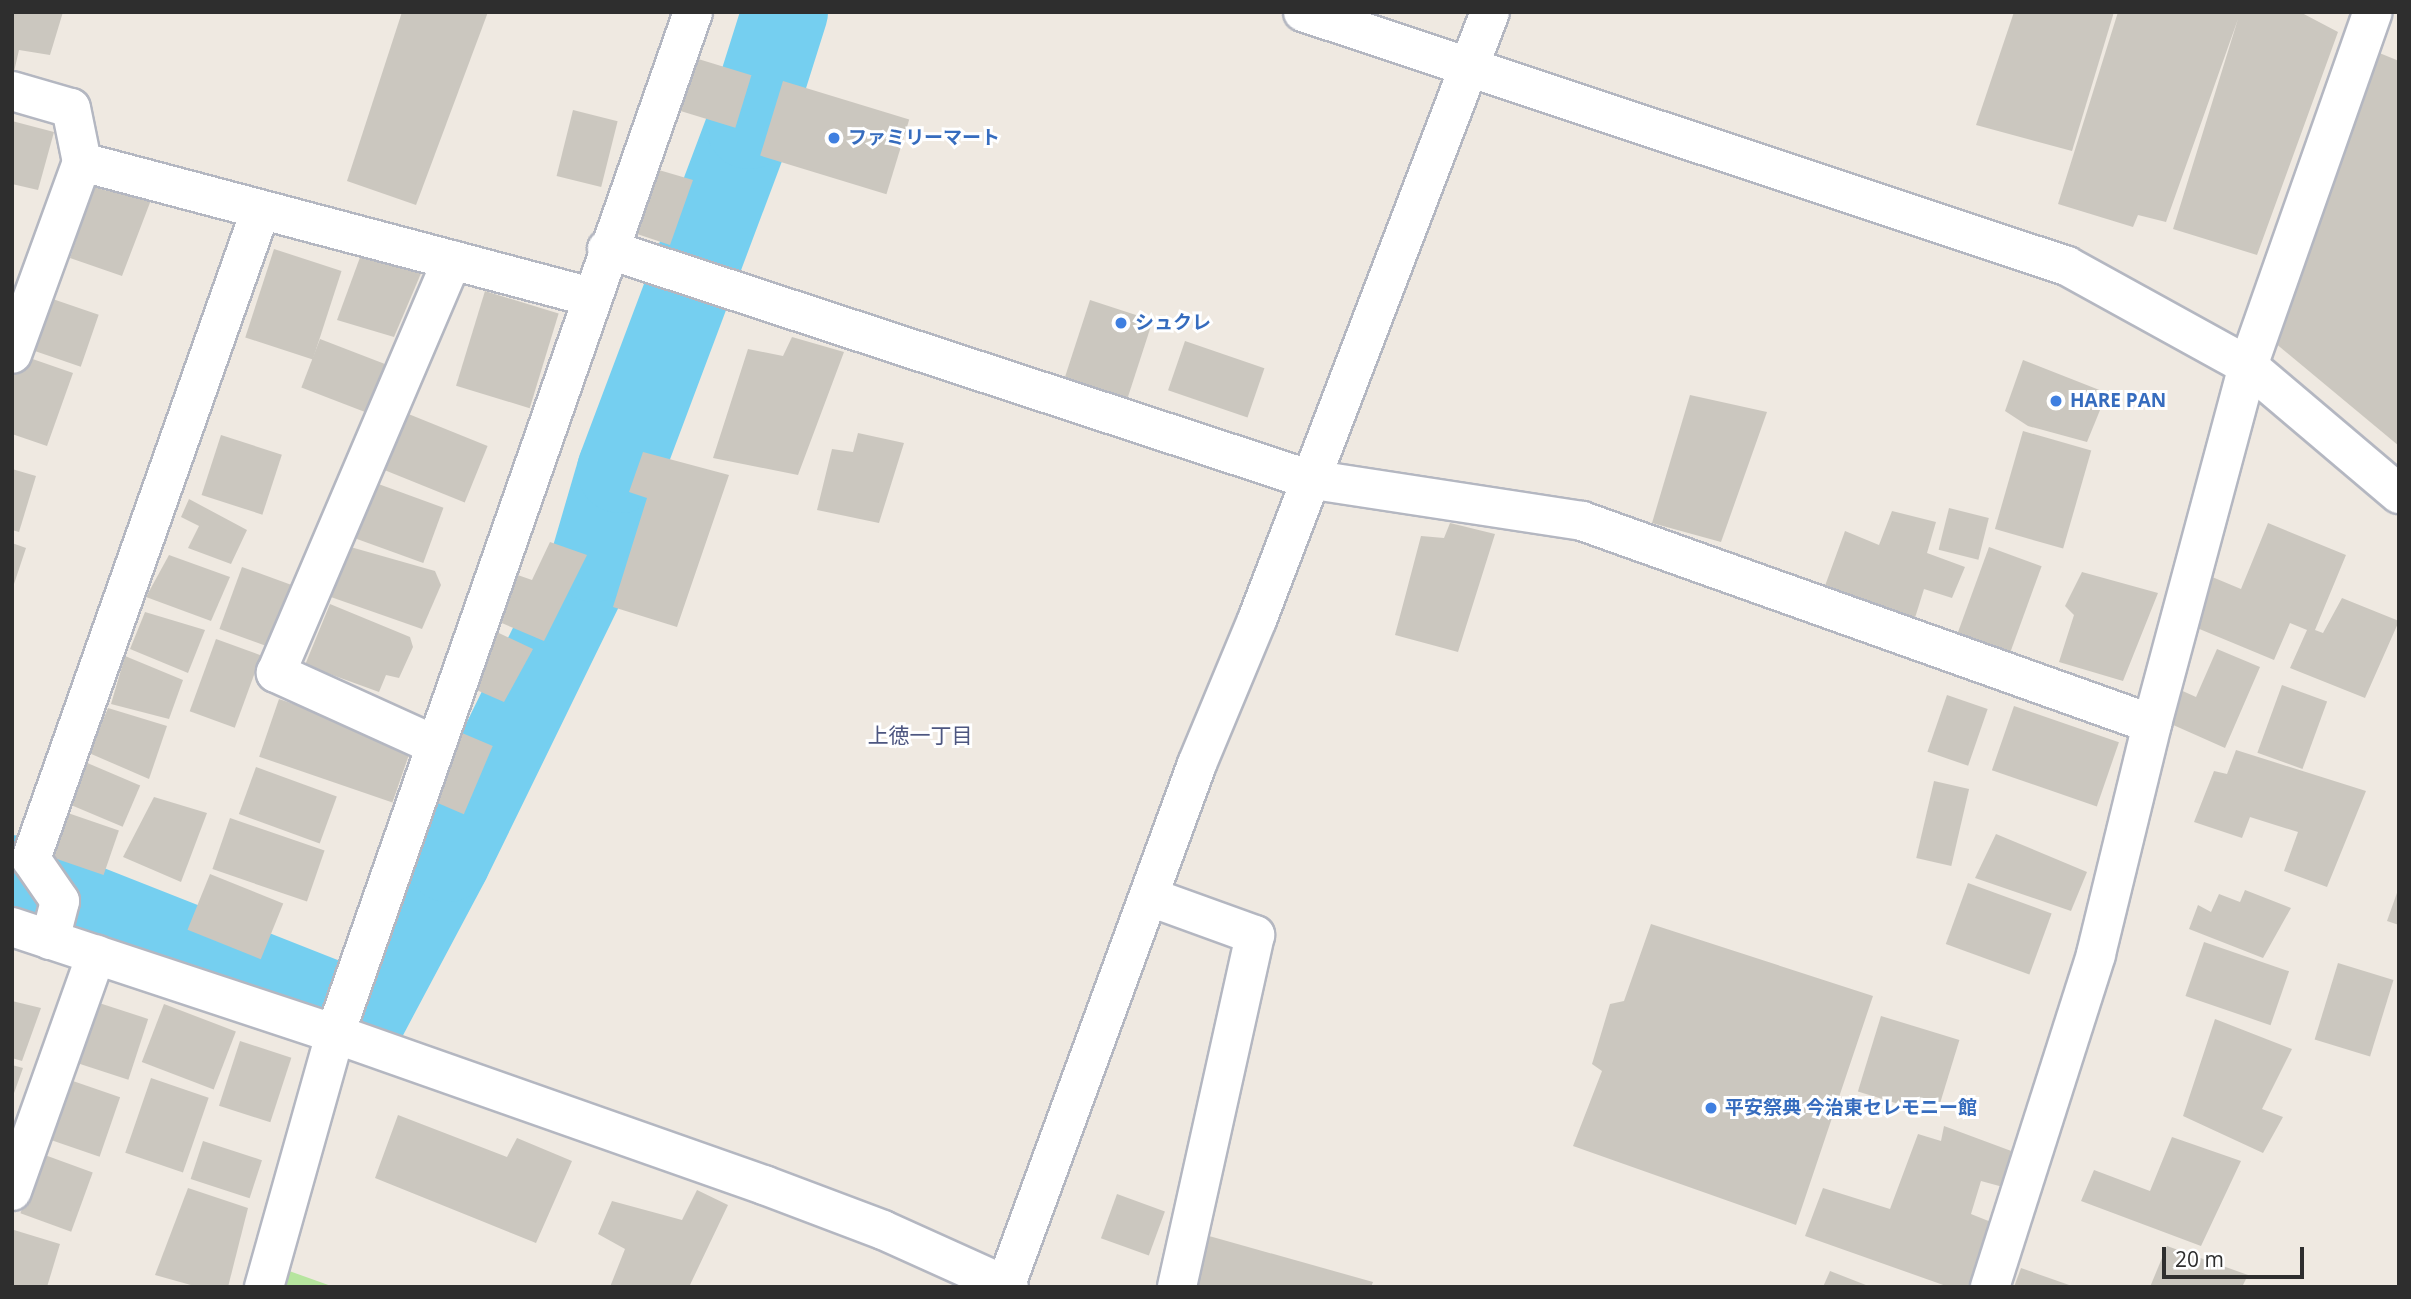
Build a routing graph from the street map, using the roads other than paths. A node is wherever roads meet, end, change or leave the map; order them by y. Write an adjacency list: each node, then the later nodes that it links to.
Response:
1 (693, 12): 9 (street)
2 (1303, 12): 5 (street)
3 (1490, 12): 5 (street)
4 (2374, 12): 13 (street)
5 (1468, 69): 13 (street); 14 (street)
6 (12, 91): 7 (street)
7 (82, 162): 8 (street); 12 (street)
8 (261, 209): 10 (street); 20 (street)
9 (607, 249): 11 (street); 14 (street)
10 (452, 260): 11 (street); 17 (street)
11 (590, 297): 17 (street)
12 (12, 354)
13 (2248, 366): 15 (street); 16 (street)
14 (1308, 479): 16 (street); 18 (street)
15 (2399, 494)
16 (2152, 724): 27 (street)
17 (436, 745): 22 (street)
18 (1150, 897): 24 (street); 26 (street)
19 (12, 927): 20 (street)
20 (50, 940): 21 (street)
21 (96, 955): 22 (street); 23 (street)
22 (335, 1034): 24 (street); 25 (street)
23 (12, 1191)
24 (1006, 1286)
25 (264, 1287)
26 (1177, 1287)
27 (1990, 1287)

